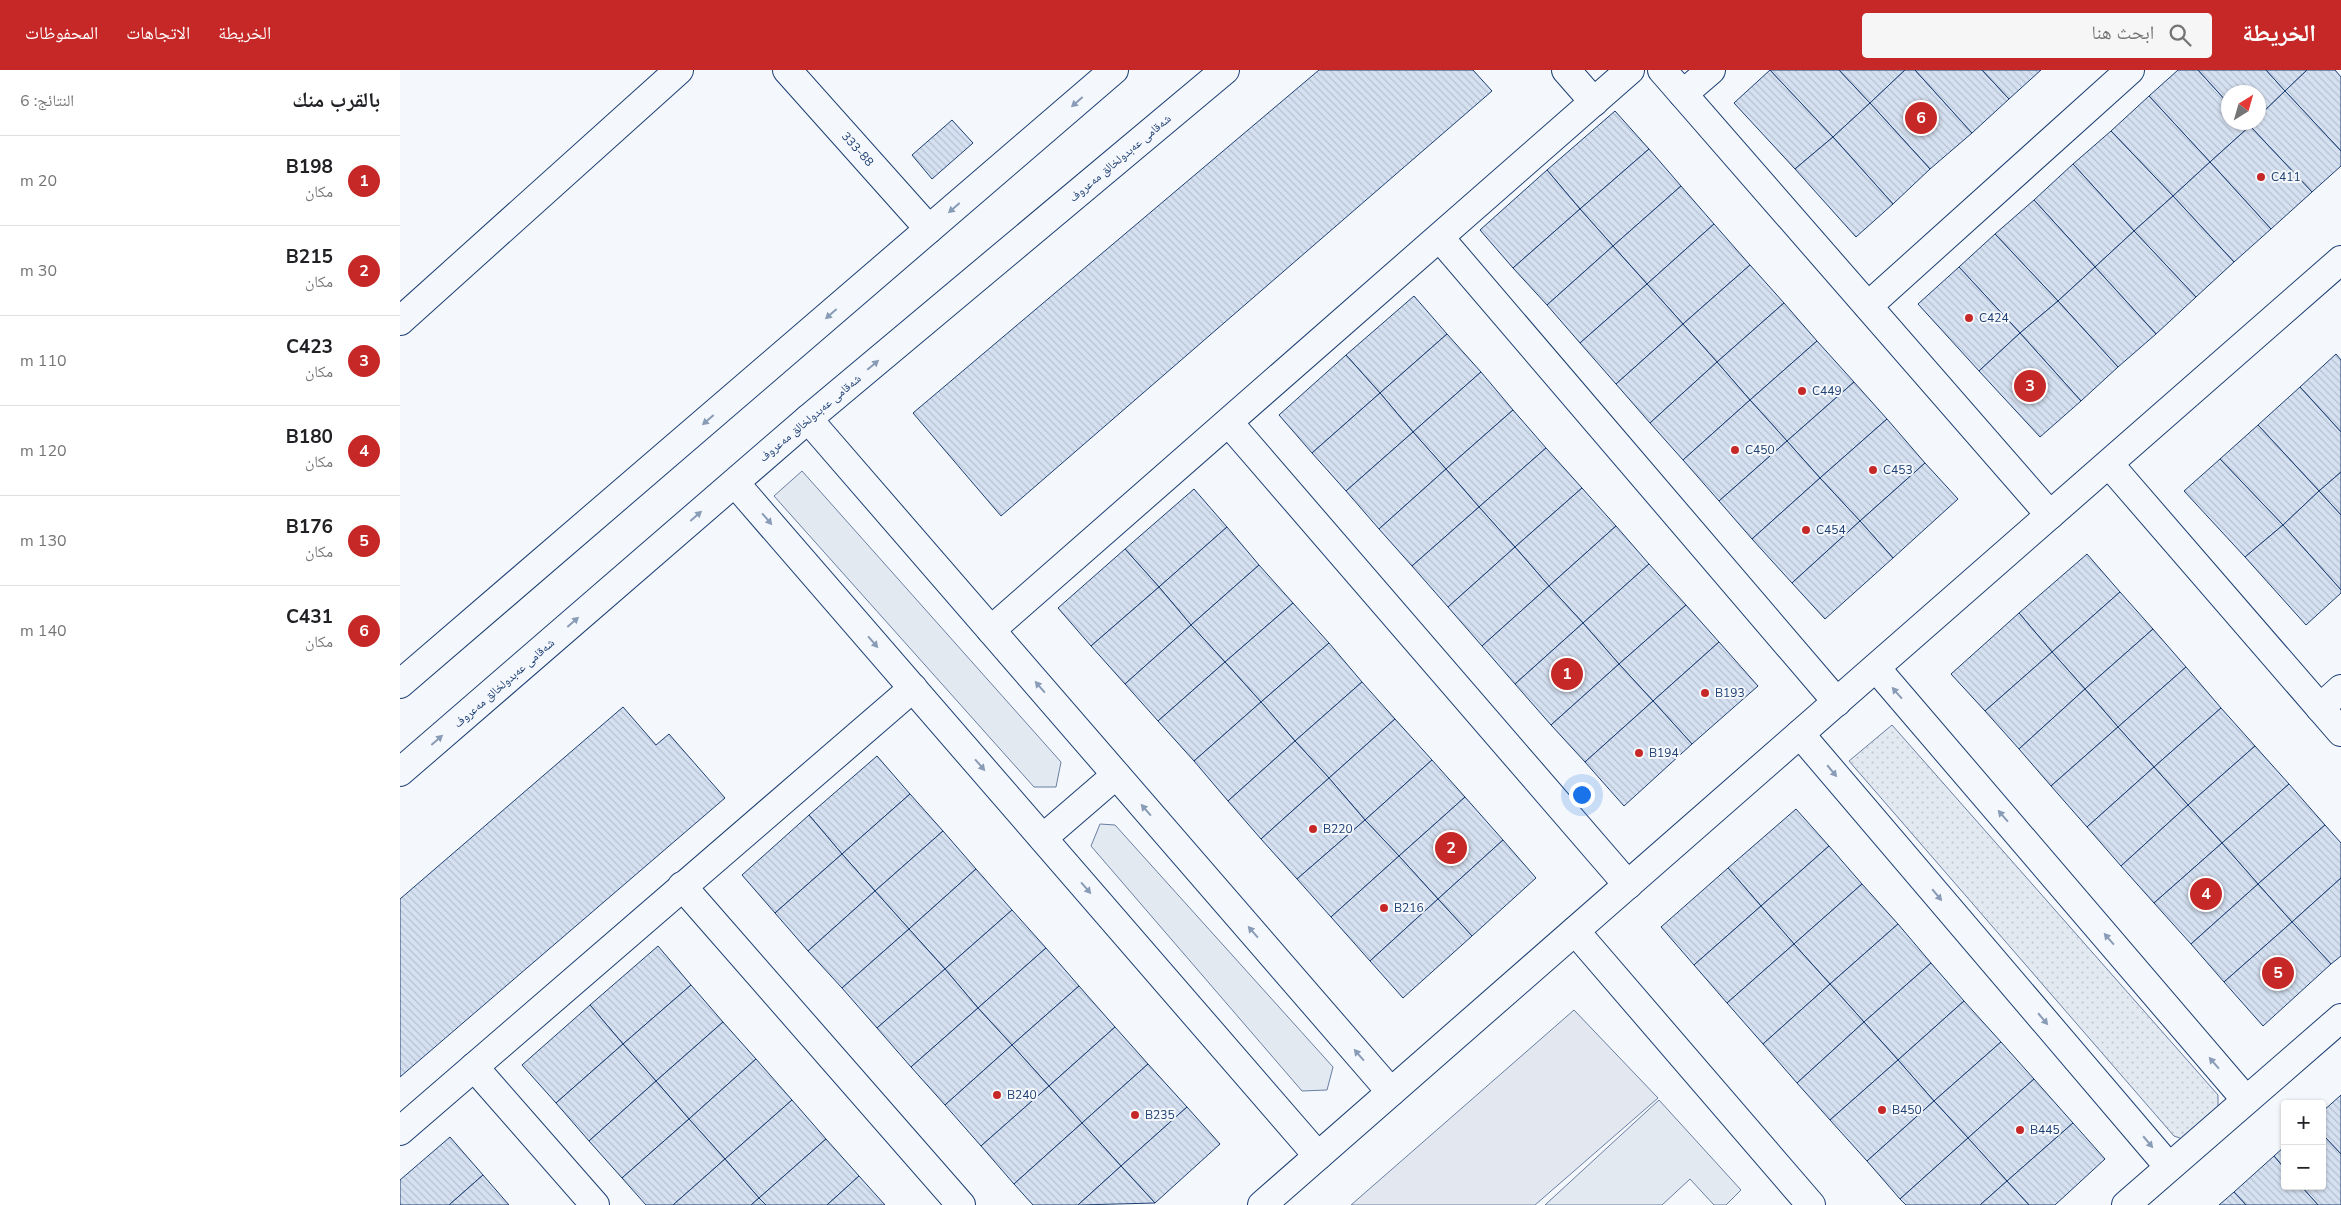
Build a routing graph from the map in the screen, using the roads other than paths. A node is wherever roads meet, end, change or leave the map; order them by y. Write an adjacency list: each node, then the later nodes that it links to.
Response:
1 (679, 70): 16 (street)
2 (787, 70): 12 (street, 333-88)
3 (1114, 70): 12 (street, one-way to 12)
4 (1225, 70): 17 (street, شەقامی عەبدولخالق مەعروف, one-way to 4)
5 (1566, 70): 11 (street)
6 (1630, 70): 11 (street)
7 (1662, 70): 10 (street)
8 (1711, 70): 10 (street)
9 (2130, 70): 15 (street)
10 (1684, 94): 15 (street)
11 (1594, 102): 13 (street)
12 (929, 229): 24 (street, one-way to 24)
13 (1440, 238): 18 (street); 27 (street)
14 (2337, 272): 19 (street)
15 (1868, 306): 21 (street)
16 (400, 321)
17 (808, 419): 20 (street, شەقامی عەبدولخالق مەعروف); 22 (street)
18 (1229, 424): 22 (street); 34 (street)
19 (2109, 464): 21 (street); 28 (street)
20 (735, 483): 25 (street, one-way to 25); 31 (street, شەقامی عەبدولخالق مەعروف, one-way to 20)
21 (2050, 515): 23 (street)
22 (991, 630): 32 (street, one-way to 22)
23 (1876, 668): 27 (street); 40 (street, one-way to 23)
24 (400, 684)
25 (913, 688): 33 (street, one-way to 33); 35 (street)
26 (2341, 690): 28 (street)
27 (1837, 702): 30 (street)
28 (2320, 708): 29 (street)
29 (2341, 732)
30 (1800, 734): 34 (street); 43 (street, one-way to 43)
31 (400, 772)
32 (1116, 775): 33 (street); 39 (street, one-way to 32)
33 (1043, 838): 42 (street, one-way to 42)
34 (1628, 884): 36 (street)
35 (682, 886): 38 (street); 45 (street)
36 (1575, 931): 39 (street); 47 (street)
37 (2341, 1018): 40 (street)
38 (474, 1066): 41 (street); 44 (street)
39 (1391, 1092): 42 (street)
40 (2246, 1100): 43 (street)
41 (400, 1131)
42 (1318, 1156): 46 (street)
43 (2169, 1167): 48 (street)
44 (595, 1205)
45 (961, 1205)
46 (1262, 1205)
47 (1812, 1205)
48 (2126, 1205)

